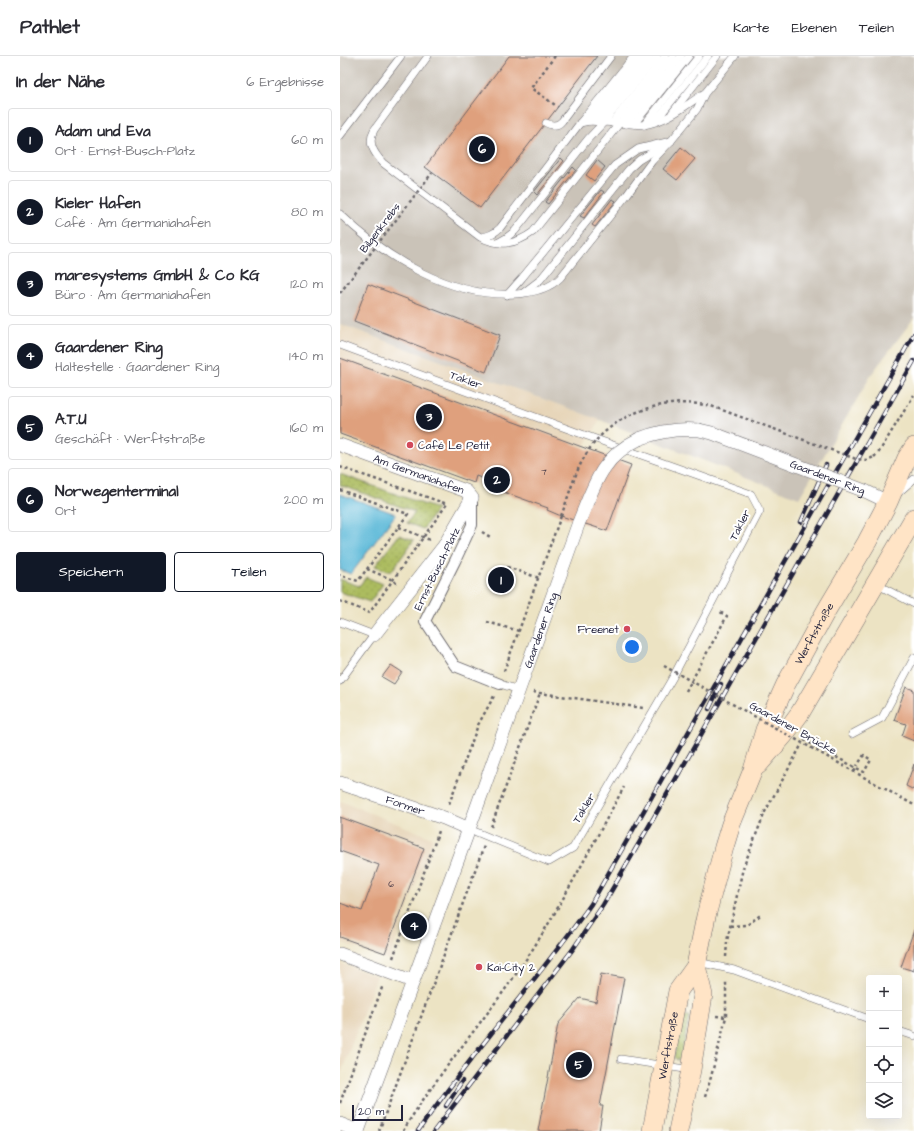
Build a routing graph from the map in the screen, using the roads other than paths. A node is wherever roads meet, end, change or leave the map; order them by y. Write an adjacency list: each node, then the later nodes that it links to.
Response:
1 (401, 56): 23 (lane)
2 (428, 56): 26 (lane)
3 (611, 56): 20 (lane)
4 (634, 56): 19 (lane)
5 (641, 56): 18 (lane)
6 (649, 56): 21 (lane)
7 (657, 56): 21 (lane)
8 (665, 56): 21 (lane)
9 (673, 56): 21 (lane)
10 (681, 56): 21 (lane)
11 (689, 56): 21 (lane)
12 (699, 56): 22 (lane)
13 (708, 56): 22 (lane)
14 (717, 56): 17 (lane)
15 (735, 56): 16 (lane)
16 (705, 93): 17 (lane); 24 (lane)
17 (667, 118): 22 (lane)
18 (589, 121): 19 (lane); 21 (lane)
19 (580, 122): 26 (lane)
20 (546, 123)
21 (615, 123): 22 (lane); 27 (lane); 27 (lane)
22 (647, 124)
23 (340, 136)
24 (671, 141): 28 (lane); 28 (lane); 29 (lane)
25 (340, 214): 29 (lane)
26 (480, 237): 27 (lane)
27 (497, 243)
28 (522, 294): 29 (lane)
29 (507, 295)
30 (340, 345): 48 (lane, Takler)
31 (340, 446): 34 (street, Am Germaniahafen)
32 (914, 447): 35 (main road, Werftstraße)
33 (914, 479): 35 (lane, Werftstraße)
34 (472, 498): 40 (street, Am Germaniahafen); 43 (street, Ernst-Busch-Platz)
35 (888, 502): 44 (street, Gaardener Ring, bridge); 46 (main road, Werftstraße)
36 (914, 518): 37 (main road, Werftstraße)
37 (876, 583): 38 (lane); 46 (main road, Werftstraße)
38 (914, 604)
39 (340, 622): 40 (lane)
40 (374, 635): 42 (lane)
41 (914, 658): 45 (lane)
42 (340, 681)
43 (500, 684): 44 (lane)
44 (518, 690): 48 (street, Gaardener Ring)
45 (852, 734)
46 (753, 770): 50 (main road, Werftstraße)
47 (340, 783): 48 (street, Former)
48 (469, 829): 51 (street, Gaardener Ring)
49 (340, 954): 51 (street)
50 (697, 964): 52 (lane); 56 (main road, Werftstraße); 57 (main road, Werftstraße)
51 (412, 981): 59 (street, Gaardener Ring)
52 (866, 1019)
53 (902, 1032): 54 (lane)
54 (914, 1036)
55 (621, 1059): 56 (lane)
56 (664, 1066): 57 (lane); 60 (main road, Werftstraße)
57 (691, 1070): 61 (main road, Werftstraße)
58 (340, 1124): 59 (street)
59 (358, 1131)
60 (652, 1131)
61 (678, 1131)

